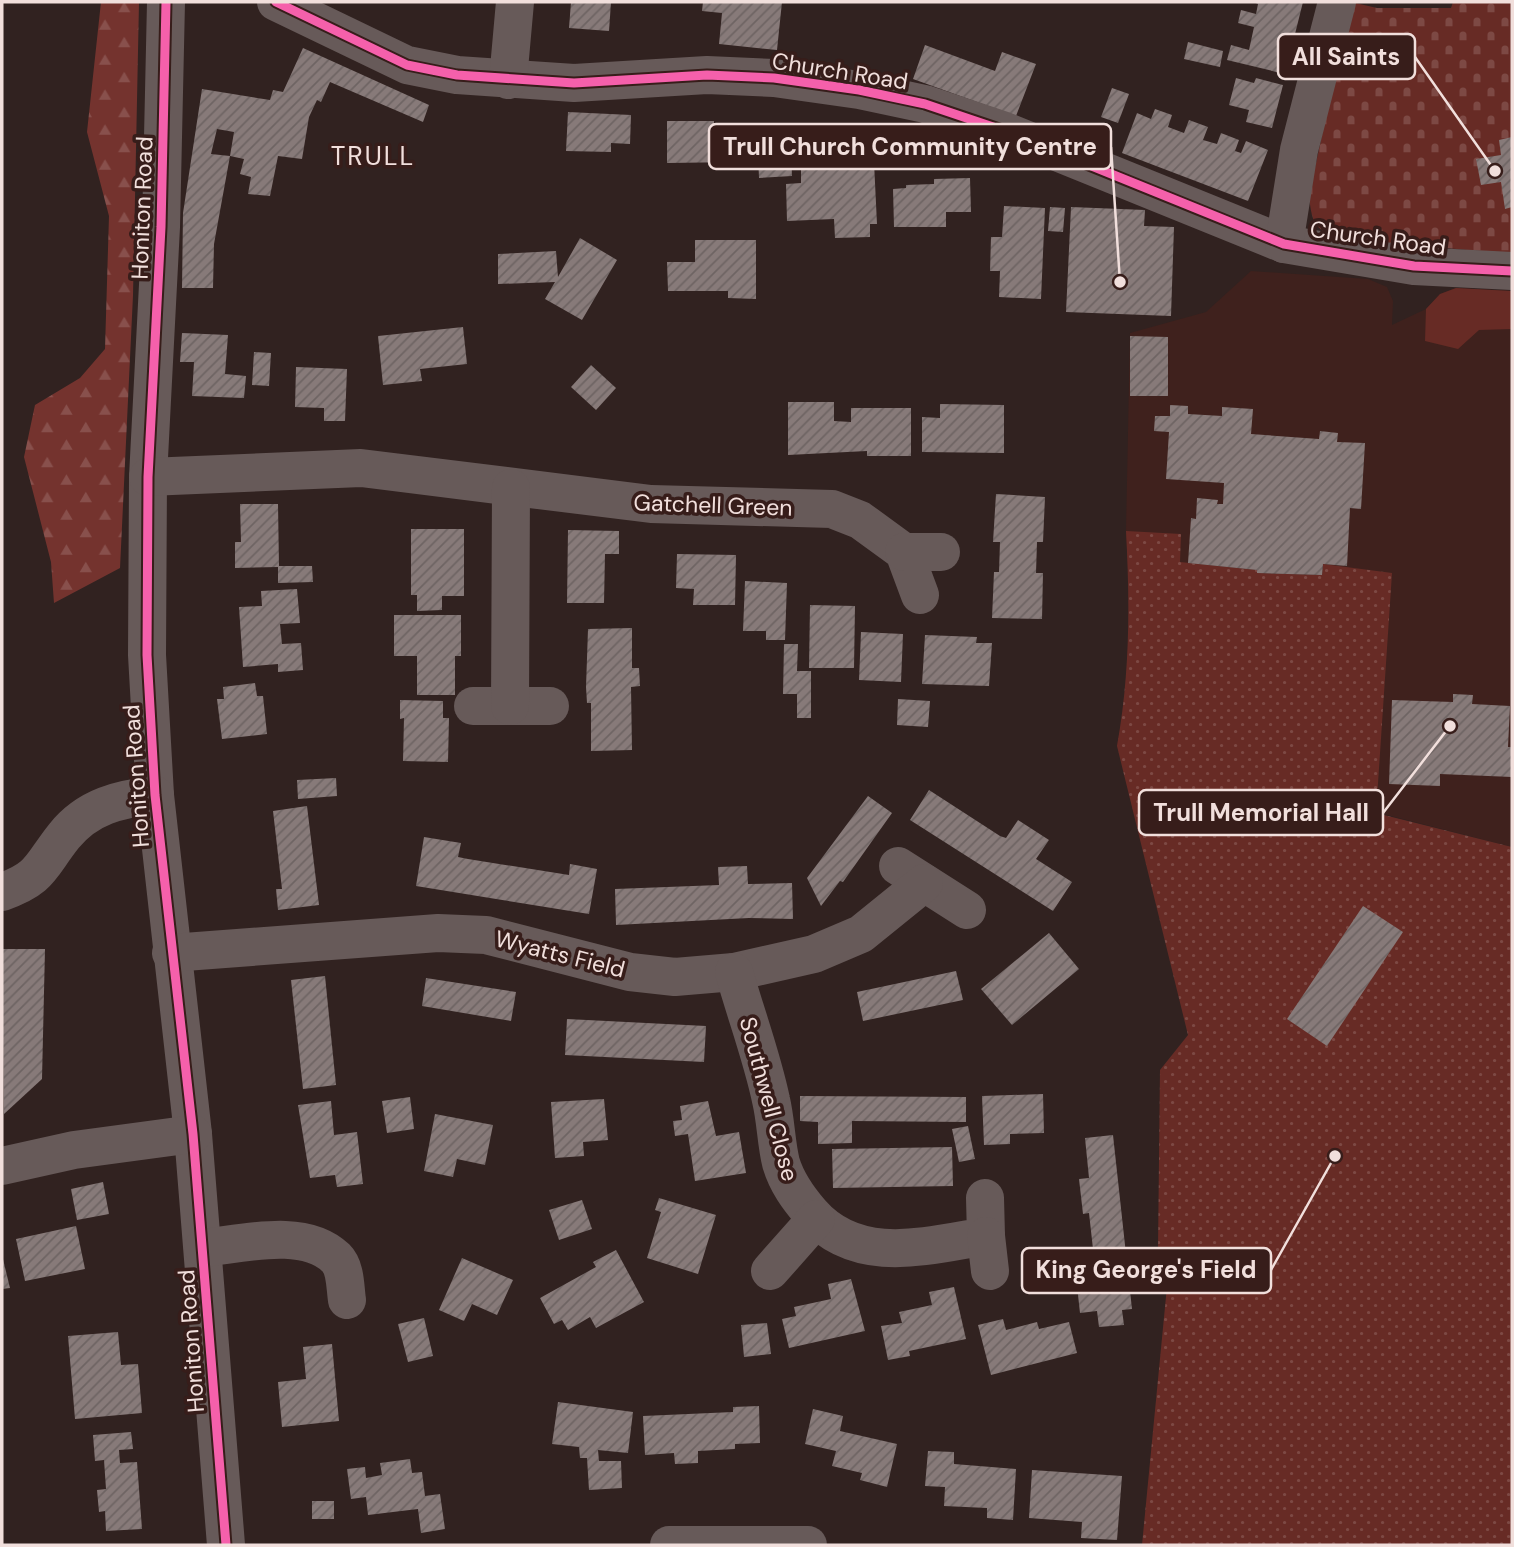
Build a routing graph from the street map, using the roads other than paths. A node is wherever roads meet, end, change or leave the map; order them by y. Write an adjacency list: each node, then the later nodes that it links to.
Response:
1 (166, 2): 8 (street, Honiton Road)
2 (276, 2): 5 (street, Church Road)
3 (515, 2): 5 (street)
4 (1337, 2): 6 (street)
5 (508, 79): 6 (street, Church Road)
6 (1284, 244): 7 (street, Church Road)
7 (1512, 271)
8 (148, 477): 9 (street, Gatchell Green); 16 (street, Honiton Road)
9 (511, 488): 10 (street, Gatchell Green); 14 (street)
10 (904, 552): 11 (street); 12 (street)
11 (941, 552)
12 (920, 595)
13 (473, 706): 14 (street)
14 (510, 706): 15 (street)
15 (550, 706)
16 (155, 795): 17 (street); 19 (street, Honiton Road)
17 (2, 892)
18 (967, 910): 20 (street, Wyatts Field)
19 (171, 953): 20 (street, Wyatts Field); 21 (street, Honiton Road)
20 (734, 972): 24 (street, Southwell Close)
21 (193, 1134): 22 (street); 25 (street, Honiton Road)
22 (2, 1166)
23 (985, 1198): 24 (street, Southwell Close)
24 (816, 1219): 26 (street)
25 (203, 1248): 27 (street); 28 (street, Honiton Road)
26 (770, 1271)
27 (355, 1280)
28 (226, 1545)
29 (669, 1545): 30 (street)
30 (808, 1545)

